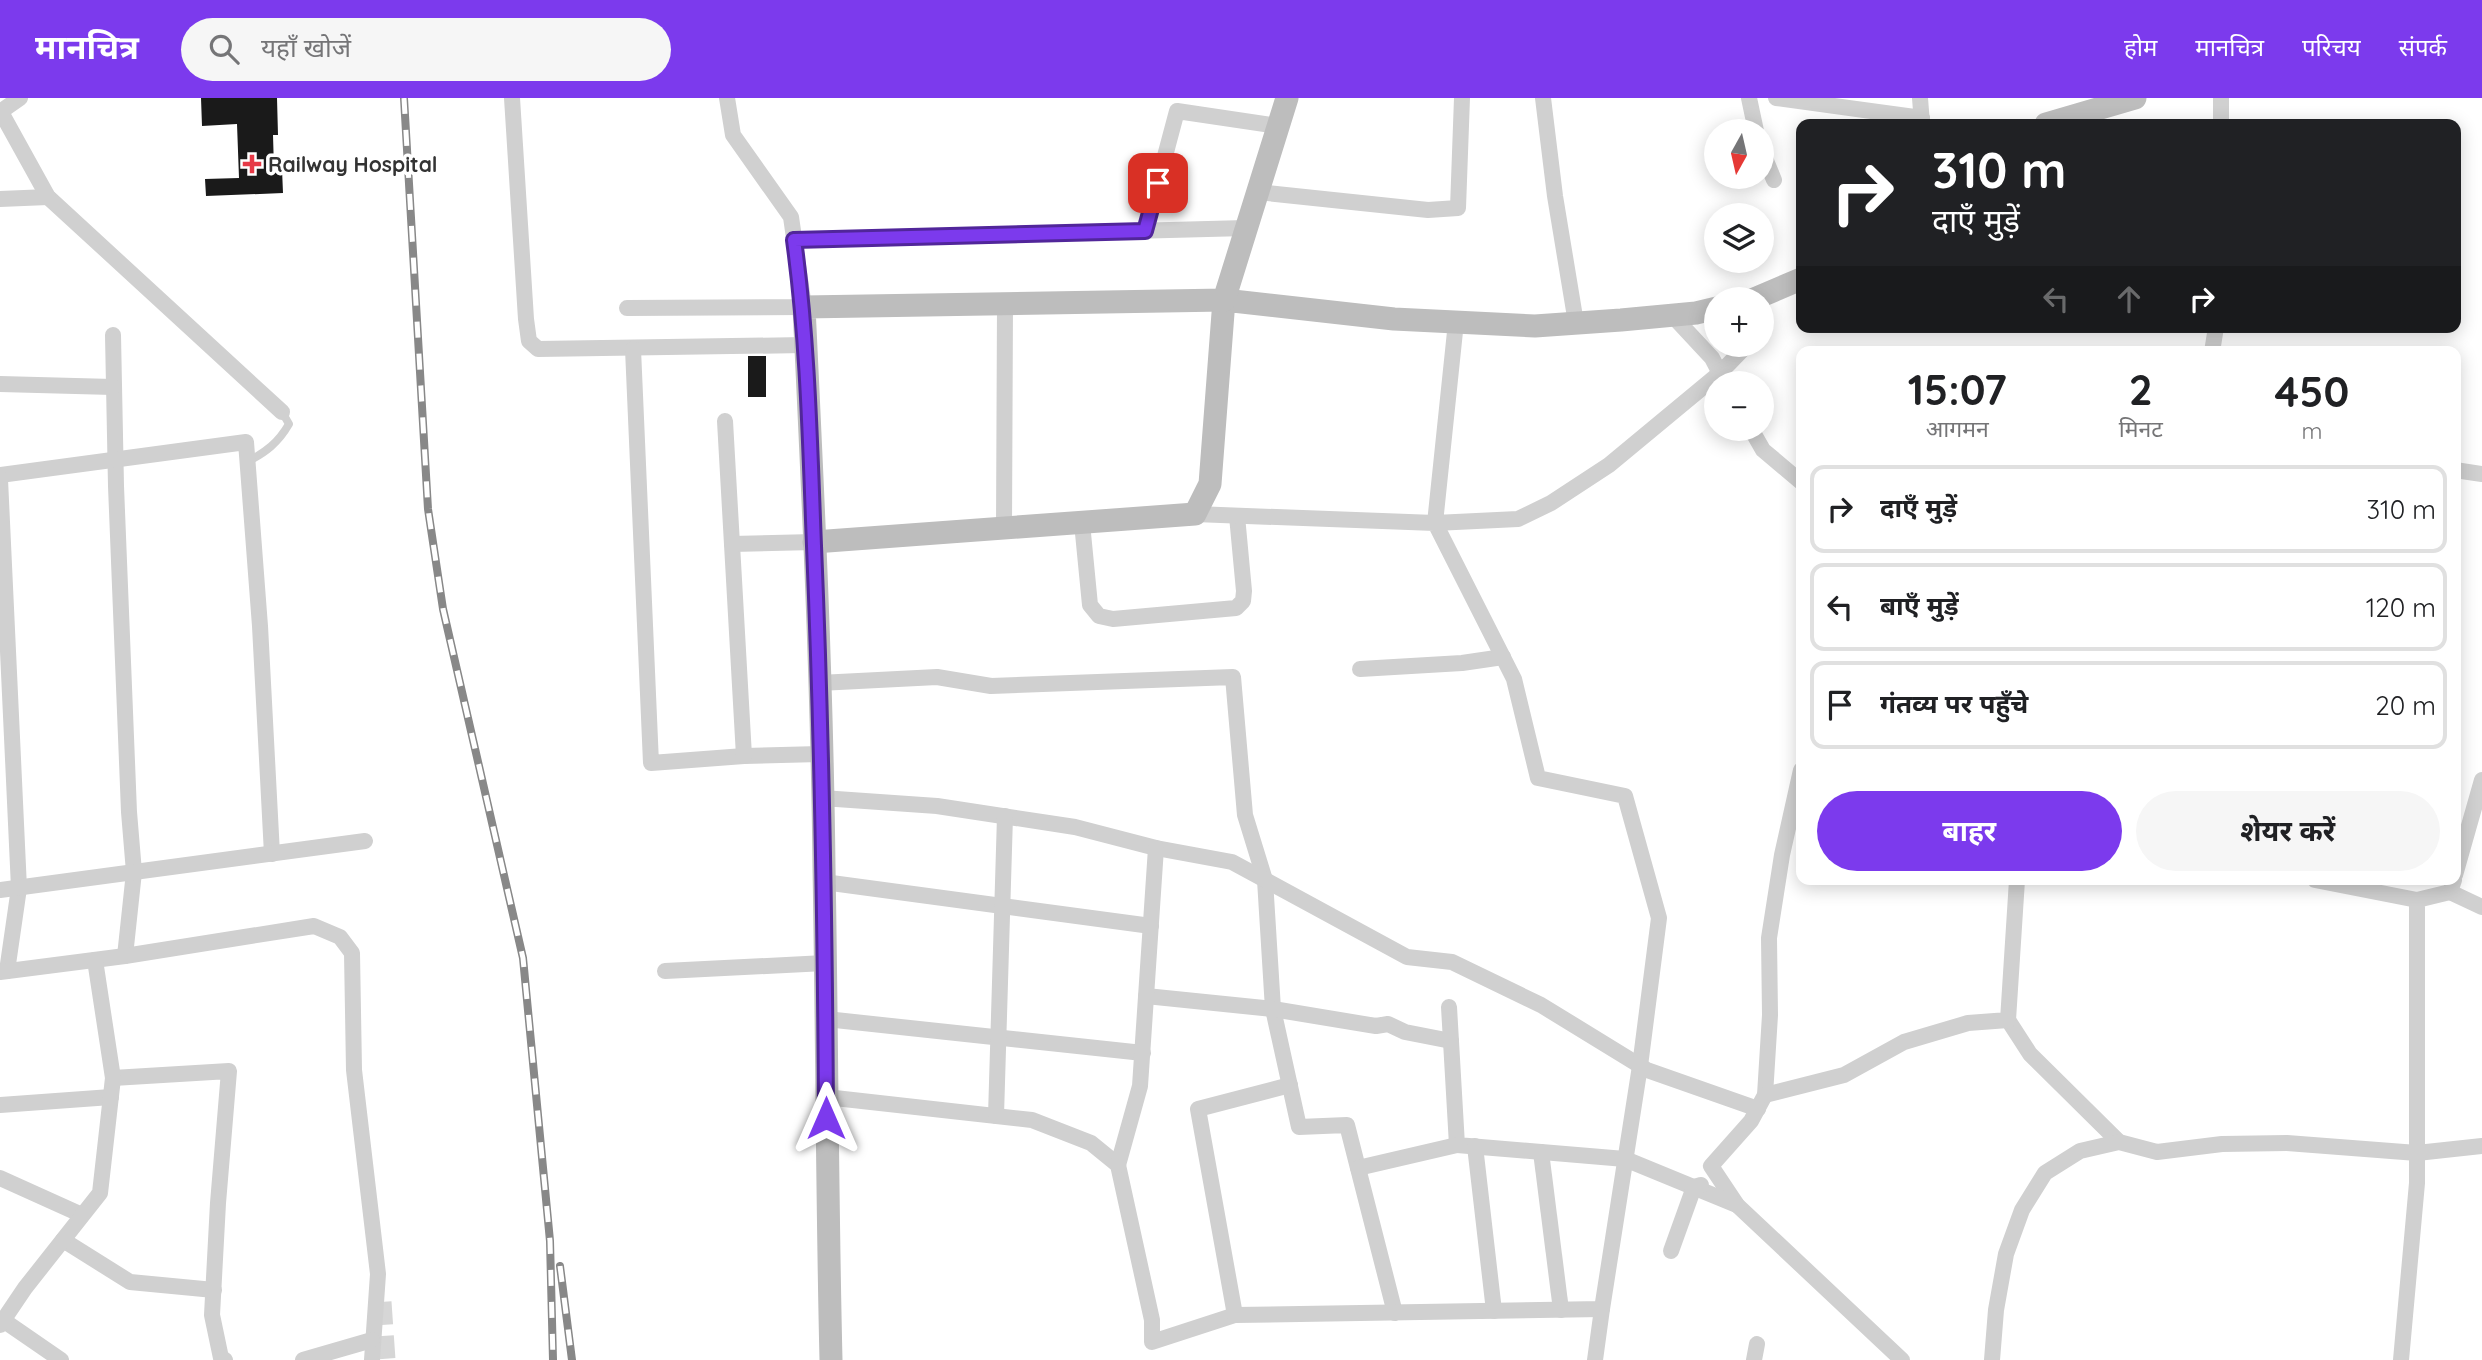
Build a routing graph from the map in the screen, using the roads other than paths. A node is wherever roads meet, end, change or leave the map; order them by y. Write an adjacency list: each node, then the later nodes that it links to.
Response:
1 (20, 98): 12 (street)
2 (512, 98): 37 (street)
3 (727, 98): 24 (street)
4 (1287, 98): 18 (street)
5 (1462, 98): 19 (street)
6 (1543, 98): 34 (street)
7 (1749, 98): 13 (street)
8 (1776, 98): 14 (street)
9 (1920, 98): 15 (street)
10 (2135, 98): 16 (street)
11 (2221, 98): 17 (street)
12 (0, 112): 20 (street)
13 (1753, 119)
14 (1909, 119)
15 (1922, 119)
16 (2063, 119)
17 (2221, 119)
18 (1278, 126): 19 (street); 23 (street)
19 (1257, 192): 22 (street)
20 (48, 197): 21 (street); 42 (street)
21 (0, 199)
22 (1246, 228): 23 (street); 27 (street)
23 (1145, 231): 24 (street)
24 (794, 240): 29 (street)
25 (1796, 281): 26 (street)
26 (1774, 290)
27 (1224, 300): 28 (street); 33 (street); 51 (street)
28 (1005, 304): 29 (street); 55 (street)
29 (804, 307): 30 (street); 36 (street)
30 (627, 308)
31 (1704, 310): 32 (street)
32 (1672, 315): 34 (street); 38 (street)
33 (1456, 322): 34 (street); 54 (street)
34 (1576, 323)
35 (113, 335): 40 (street)
36 (806, 345): 37 (street); 56 (street)
37 (633, 349): 62 (street)
38 (1719, 371)
39 (0, 384): 40 (street)
40 (113, 387): 45 (street)
41 (1704, 392): 54 (street)
42 (282, 411): 46 (lane)
43 (726, 421): 57 (street)
44 (1758, 441): 50 (street)
45 (115, 460): 46 (street); 49 (street); 71 (street)
46 (247, 463): 69 (street)
47 (2461, 471): 48 (street)
48 (2482, 474)
49 (0, 477): 77 (street)
50 (1796, 478)
51 (1195, 514): 52 (street); 53 (street)
52 (1237, 516): 53 (street); 54 (street)
53 (1082, 523): 55 (street)
54 (1435, 523): 58 (street)
55 (1004, 528): 56 (street)
56 (814, 542): 57 (street); 60 (street)
57 (732, 544): 62 (street)
58 (1503, 657): 59 (street); 96 (street)
59 (1360, 669)
60 (819, 683): 61 (street); 72 (street)
61 (820, 754): 62 (street); 65 (street)
62 (744, 756)
63 (2482, 780): 70 (street)
64 (1796, 792): 101 (street)
65 (822, 798): 66 (street); 73 (street)
66 (1005, 816): 68 (street); 80 (street)
67 (365, 841): 69 (street)
68 (1156, 848): 72 (street); 82 (street)
69 (272, 854): 71 (street)
70 (2461, 854)
71 (134, 872): 77 (street); 83 (street)
72 (1265, 880): 90 (street); 96 (street)
73 (824, 882): 80 (street); 85 (street)
74 (2017, 885): 92 (street)
75 (2340, 885): 79 (street)
76 (2452, 886): 79 (street); 81 (street)
77 (19, 888): 78 (street); 87 (street)
78 (0, 890)
79 (2417, 900): 109 (street)
80 (1002, 906): 82 (street); 93 (street)
81 (2482, 907)
82 (1151, 926): 88 (street)
83 (125, 956): 84 (street); 127 (street)
84 (95, 960): 87 (street); 97 (street)
85 (825, 963): 86 (street); 91 (street)
86 (665, 971)
87 (3, 972)
88 (1146, 996): 90 (street); 95 (street)
89 (1449, 1007): 94 (street)
90 (1273, 1009): 94 (street); 98 (street)
91 (826, 1019): 93 (street); 100 (street)
92 (2008, 1020): 101 (street); 104 (street)
93 (999, 1037): 95 (street); 103 (street)
94 (1451, 1041): 105 (street)
95 (1143, 1052): 111 (street)
96 (1640, 1066): 101 (street); 110 (street)
97 (113, 1078): 99 (street); 120 (street)
98 (1290, 1085): 112 (street); 125 (street)
99 (111, 1097): 102 (street); 117 (street)
100 (826, 1097): 103 (street); 133 (street)
101 (1762, 1102): 114 (street)
102 (0, 1105)
103 (996, 1116): 111 (street)
104 (2119, 1142): 109 (street); 137 (street)
105 (1457, 1145): 106 (street); 112 (street)
106 (1475, 1146): 108 (street); 123 (street)
107 (2482, 1146): 109 (street)
108 (1541, 1152): 110 (street); 122 (street)
109 (2417, 1153): 138 (street)
110 (1625, 1159): 115 (street); 121 (street)
111 (1118, 1165): 128 (street)
112 (1358, 1168): 124 (street)
113 (0, 1178): 117 (street)
114 (1720, 1180): 115 (street); 116 (street)
115 (1694, 1187): 116 (street); 119 (street)
116 (1737, 1205): 136 (street)
117 (82, 1215): 118 (street)
118 (63, 1240): 120 (street); 126 (street)
119 (1671, 1251)
120 (214, 1290): 130 (street)
121 (1602, 1309): 122 (street); 135 (street)
122 (1561, 1310): 123 (street)
123 (1494, 1311): 124 (street)
124 (1395, 1313): 125 (street)
125 (1235, 1315): 128 (street)
126 (1, 1322): 129 (street)
127 (372, 1340): 131 (street); 132 (street)
128 (1152, 1342): 134 (street)
129 (61, 1360)
130 (225, 1360)
131 (303, 1360)
132 (372, 1360)
133 (831, 1360)
134 (1152, 1360)
135 (1595, 1360)
136 (1902, 1360)
137 (1992, 1360)
138 (2401, 1360)

